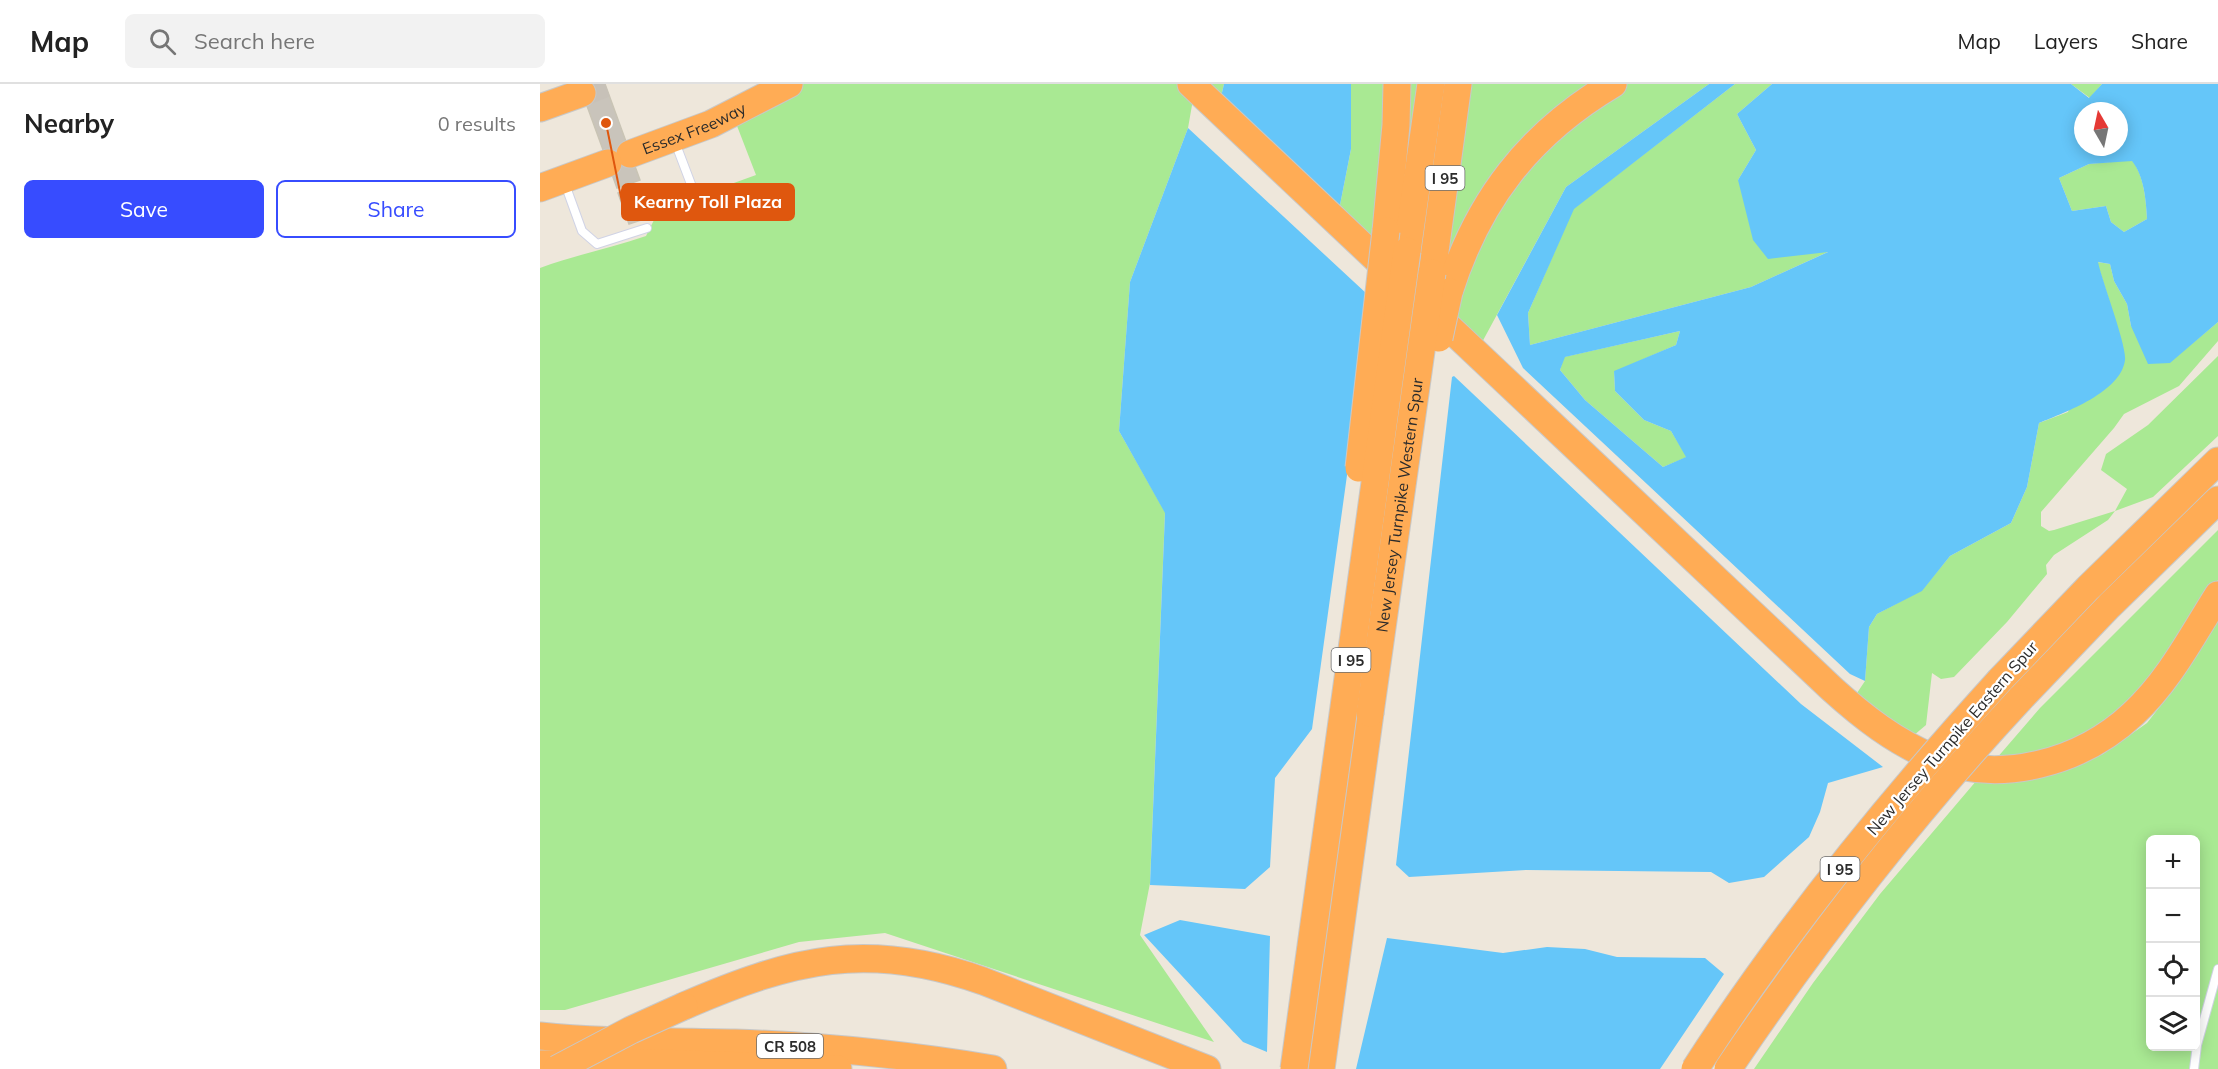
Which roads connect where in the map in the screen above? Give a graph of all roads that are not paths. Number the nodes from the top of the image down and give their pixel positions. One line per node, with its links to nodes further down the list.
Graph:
1 (789, 84): 9 (highway, Essex Freeway)
2 (1191, 84): 16 (highway)
3 (1397, 84): 17 (highway, bridge)
4 (1431, 84): 17 (highway, New Jersey Turnpike Western Spur / I 95, bridge)
5 (1458, 84): 13 (highway, I 95)
6 (1613, 84): 13 (highway)
7 (598, 87): 8 (highway)
8 (540, 108)
9 (673, 138): 10 (highway, Essex Freeway); 11 (lane)
10 (552, 184): 12 (lane)
11 (660, 204)
12 (647, 228)
13 (1441, 282): 26 (highway, bridge)
14 (2218, 461): 27 (highway, New Jersey Turnpike Eastern Spur / I 95, bridge)
15 (2218, 500): 28 (highway, New Jersey Turnpike Eastern Spur / I 95, bridge)
16 (2218, 595)
17 (1350, 662): 25 (highway, New Jersey Turnpike Western Spur / I 95, bridge)
18 (2218, 969): 29 (lane)
19 (540, 1036): 23 (highway, CR 508)
20 (540, 1064): 22 (highway, CR 508)
21 (557, 1069): 24 (highway, bridge)
22 (838, 1069)
23 (993, 1069)
24 (1208, 1069)
25 (1294, 1069)
26 (1321, 1069)
27 (1695, 1069)
28 (1728, 1069)
29 (2194, 1069)

